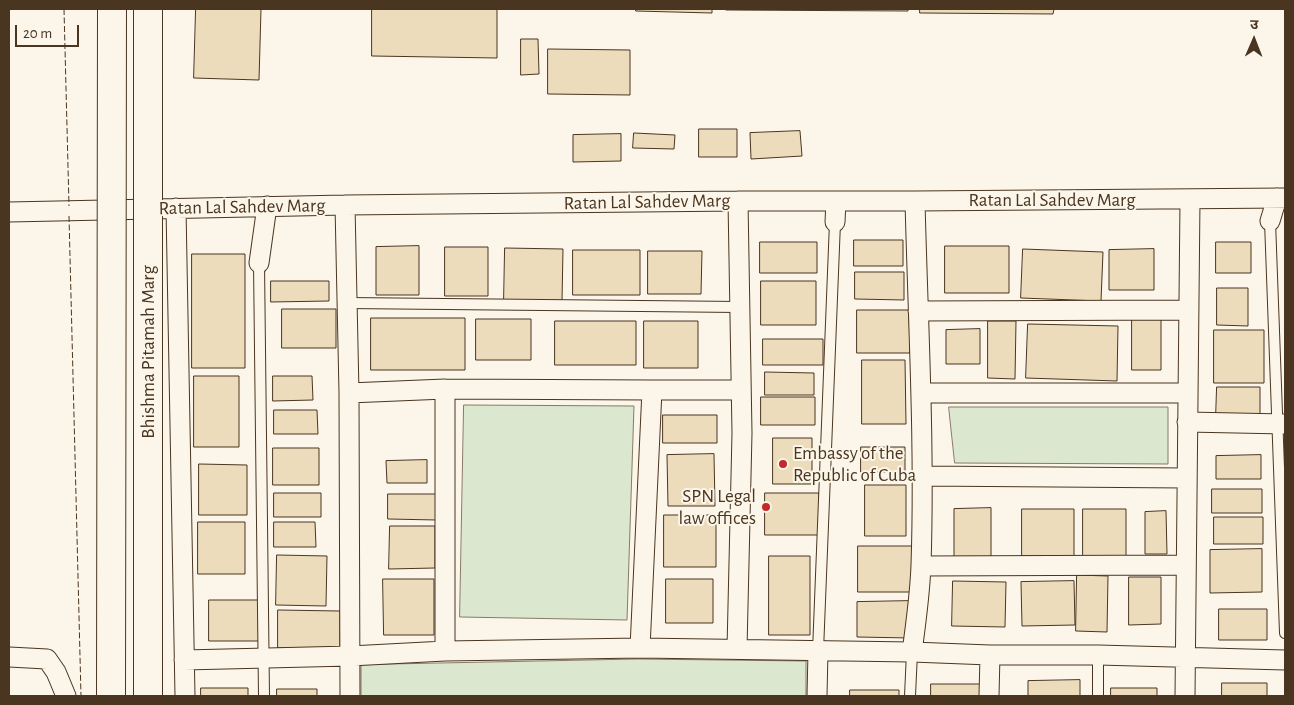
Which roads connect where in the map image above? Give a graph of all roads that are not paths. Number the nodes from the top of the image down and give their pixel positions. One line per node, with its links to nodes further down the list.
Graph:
1 (112, 9): 46 (main road, Bhishma Pitamah Marg, bridge)
2 (148, 9): 47 (main road, Bhishma Pitamah Marg, bridge)
3 (1281, 198): 5 (street, Ratan Lal Sahdev Marg); 12 (street)
4 (738, 200): 6 (street, Ratan Lal Sahdev Marg); 8 (street, Ratan Lal Sahdev Marg); 16 (street)
5 (1190, 200): 7 (street, Ratan Lal Sahdev Marg); 17 (street)
6 (836, 201): 7 (street, Ratan Lal Sahdev Marg); 13 (street)
7 (915, 201): 18 (street)
8 (345, 205): 9 (street, Ratan Lal Sahdev Marg); 15 (street)
9 (267, 206): 10 (street, Ratan Lal Sahdev Marg); 14 (street)
10 (176, 208): 11 (street, Ratan Lal Sahdev Marg); 43 (street)
11 (9, 212)
12 (1270, 221): 26 (lane)
13 (835, 222): 35 (lane)
14 (259, 263): 41 (lane)
15 (347, 302): 16 (lane); 22 (street)
16 (739, 307): 21 (street)
17 (1188, 310): 18 (street); 24 (street)
18 (918, 311): 23 (street)
19 (446, 389): 20 (street); 22 (street); 34 (street)
20 (652, 390): 21 (street); 32 (street)
21 (741, 390): 33 (street)
22 (349, 393): 39 (street)
23 (921, 393): 24 (street); 27 (street)
24 (1187, 393): 25 (street)
25 (1187, 422): 26 (street); 28 (street)
26 (1281, 424): 31 (lane)
27 (922, 476): 28 (street); 30 (street)
28 (1186, 478): 29 (street)
29 (1186, 565): 30 (street); 42 (street)
30 (921, 566): 36 (street)
31 (1285, 633)
32 (640, 648): 33 (street); 34 (street)
33 (738, 649): 35 (street)
34 (445, 651): 39 (street)
35 (818, 651): 36 (street); 51 (street)
36 (912, 652): 37 (street); 52 (lane)
37 (990, 655): 38 (street); 53 (street)
38 (1098, 655): 42 (street); 54 (lane)
39 (350, 656): 41 (street); 50 (street)
40 (9, 657): 45 (street)
41 (264, 657): 43 (street); 49 (lane)
42 (1185, 658): 44 (street); 55 (street)
43 (184, 660): 48 (street)
44 (1285, 660)
45 (66, 696)
46 (110, 696)
47 (148, 696)
48 (185, 696)
49 (264, 696)
50 (350, 696)
51 (817, 696)
52 (910, 696)
53 (989, 696)
54 (1098, 696)
55 (1185, 696)

